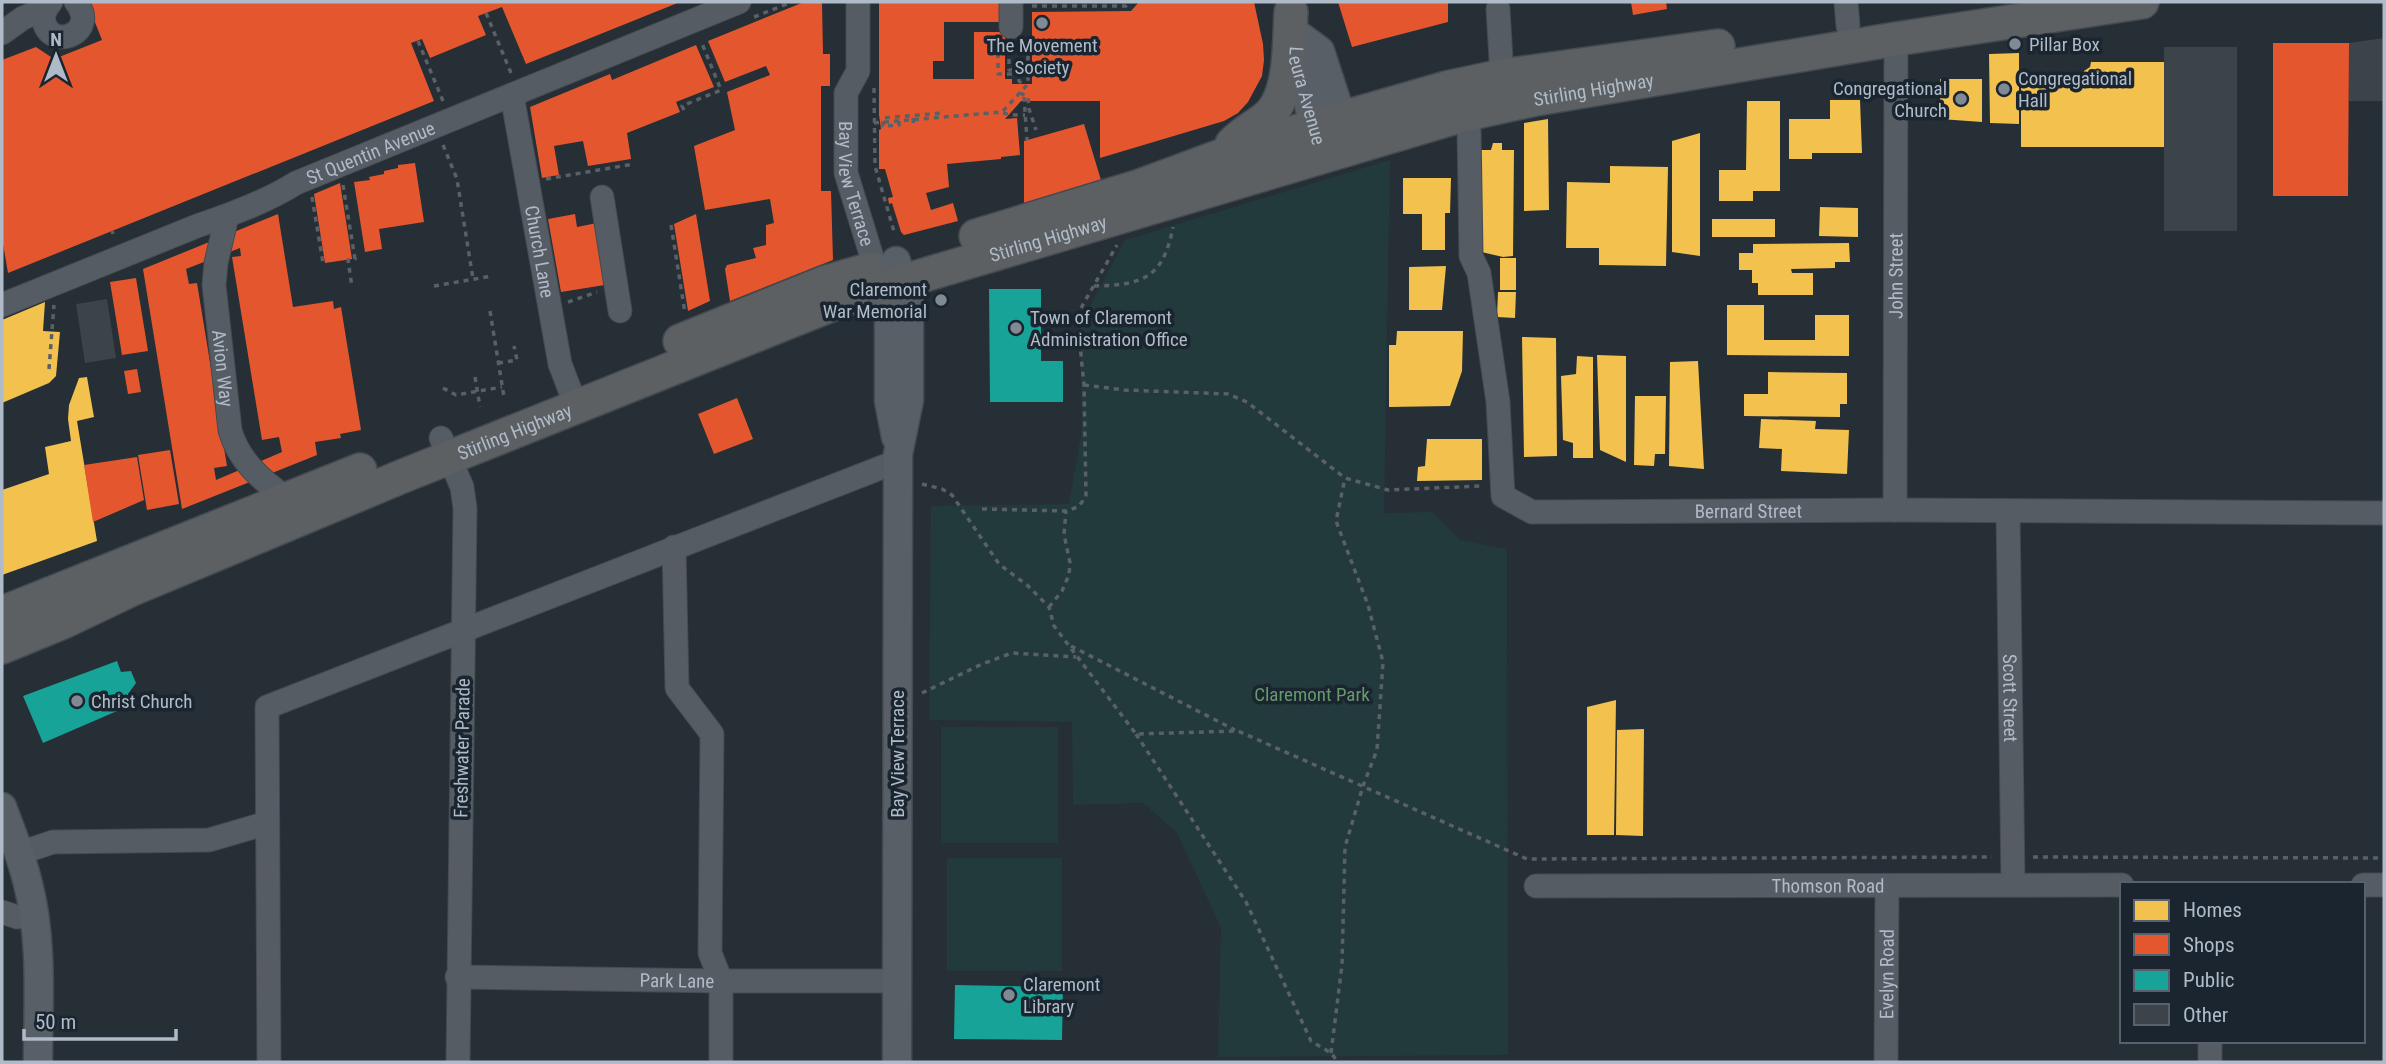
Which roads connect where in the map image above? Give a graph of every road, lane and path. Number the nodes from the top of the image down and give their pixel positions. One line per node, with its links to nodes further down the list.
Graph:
1 (76, 2): 14 (street)
2 (739, 2): 24 (street, St Quentin Avenue)
3 (858, 2): 53 (street, Bay View Terrace)
4 (1129, 2): 9 (path)
5 (1998, 2): 12 (highway, Stirling Highway)
6 (2142, 2): 18 (highway, Stirling Highway)
7 (48, 4): 14 (street); 15 (street)
8 (1019, 4): 9 (path); 17 (street)
9 (1037, 4)
10 (1498, 9): 22 (street)
11 (486, 13): 24 (path)
12 (1847, 14): 22 (highway, Stirling Highway)
13 (1292, 16): 39 (main road, Leura Avenue); 42 (highway)
14 (49, 32): 15 (street)
15 (2, 33)
16 (699, 36): 29 (path)
17 (1016, 36): 21 (path); 25 (path)
18 (1896, 39): 33 (highway, Stirling Highway); 83 (street, John Street)
19 (418, 41): 28 (path)
20 (998, 60): 21 (path)
21 (1028, 74): 25 (path)
22 (1502, 76): 39 (highway, Stirling Highway)
23 (874, 83): 36 (path)
24 (511, 84): 48 (street, St Quentin Avenue); 74 (street, Church Lane)
25 (1026, 85): 26 (path)
26 (1020, 93): 27 (path); 31 (path)
27 (1024, 97): 32 (path); 38 (path)
28 (443, 101)
29 (684, 110)
30 (942, 110): 34 (path)
31 (1002, 112): 32 (path); 35 (path)
32 (1025, 115): 41 (path)
33 (1463, 115): 39 (highway, Stirling Highway); 80 (street)
34 (912, 116): 35 (path); 37 (path)
35 (899, 121): 36 (path)
36 (874, 124): 53 (path)
37 (914, 127)
38 (1036, 130)
39 (1333, 138): 42 (highway, Stirling Highway); 53 (highway, Stirling Highway)
40 (441, 140): 55 (path)
41 (1027, 140)
42 (1221, 156): 53 (highway, Stirling Highway)
43 (634, 164): 45 (path)
44 (342, 179): 58 (path)
45 (540, 180)
46 (312, 192): 52 (path)
47 (602, 197): 64 (street)
48 (227, 216): 62 (street, St Quentin Avenue); 81 (street, Avion Way)
49 (1174, 219): 57 (path)
50 (671, 225): 65 (path)
51 (1118, 236): 57 (path)
52 (323, 263)
53 (890, 267): 74 (highway, Stirling Highway); 78 (main road, Bay View Terrace)
54 (492, 276): 55 (path)
55 (473, 279): 56 (path)
56 (435, 286)
57 (1094, 286): 70 (path)
58 (352, 287)
59 (599, 290): 61 (path)
60 (54, 297): 68 (path)
61 (559, 303)
62 (2, 305)
63 (490, 311): 67 (path)
64 (620, 311)
65 (686, 322)
66 (514, 346): 67 (path)
67 (498, 363): 71 (path)
68 (49, 369)
69 (475, 377): 73 (path)
70 (1084, 385): 79 (path); 84 (path)
71 (502, 387): 73 (path); 75 (path)
72 (443, 388): 73 (path)
73 (477, 391): 76 (path)
74 (572, 396): 77 (highway, Stirling Highway)
75 (504, 397)
76 (480, 407)
77 (446, 447): 81 (highway, Stirling Highway); 90 (street, Freshwater Parade); 92 (highway, Stirling Highway)
78 (898, 464): 87 (street); 88 (path); 94 (main road, Bay View Terrace)
79 (1345, 478): 80 (path); 97 (path)
80 (1502, 491): 83 (street, Bernard Street)
81 (287, 498): 89 (highway, Stirling Highway)
82 (982, 509): 84 (path)
83 (1895, 510): 85 (street, Bernard Street)
84 (1066, 511): 88 (path)
85 (2008, 511): 86 (street, Bernard Street); 104 (street, Scott Street)
86 (2384, 513)
87 (674, 547): 90 (street); 114 (street)
88 (1049, 607): 91 (path)
89 (2, 613)
90 (465, 630): 99 (street); 112 (street, Freshwater Parade)
91 (1069, 646): 93 (path); 95 (path)
92 (2, 647)
93 (1076, 657): 94 (path); 96 (path)
94 (897, 704): 113 (main road, Bay View Terrace)
95 (1238, 732): 96 (path); 97 (path)
96 (1136, 734): 116 (path)
97 (1363, 786): 101 (path); 116 (path)
98 (2, 807): 100 (main road)
99 (267, 823): 100 (street); 118 (street)
100 (20, 853): 111 (main road)
101 (1998, 857)
102 (2031, 857): 103 (path)
103 (2384, 858)
104 (2013, 884): 105 (street, Thomson Road); 109 (street, Thomson Road)
105 (2120, 885)
106 (2365, 885): 107 (street)
107 (2384, 885)
108 (1536, 887): 109 (street, Thomson Road)
109 (1887, 887): 123 (street, Evelyn Road)
110 (2, 912): 111 (street)
111 (34, 915): 117 (main road)
112 (457, 977): 114 (street, Park Lane); 119 (street, Freshwater Parade)
113 (897, 981): 114 (street, Park Lane); 121 (main road, Bay View Terrace)
114 (721, 982): 120 (street)
115 (2210, 1043): 124 (street)
116 (1331, 1053): 122 (path)
117 (38, 1062)
118 (269, 1062)
119 (458, 1062)
120 (721, 1062)
121 (897, 1062)
122 (1338, 1062)
123 (1886, 1062)
124 (2210, 1062)

